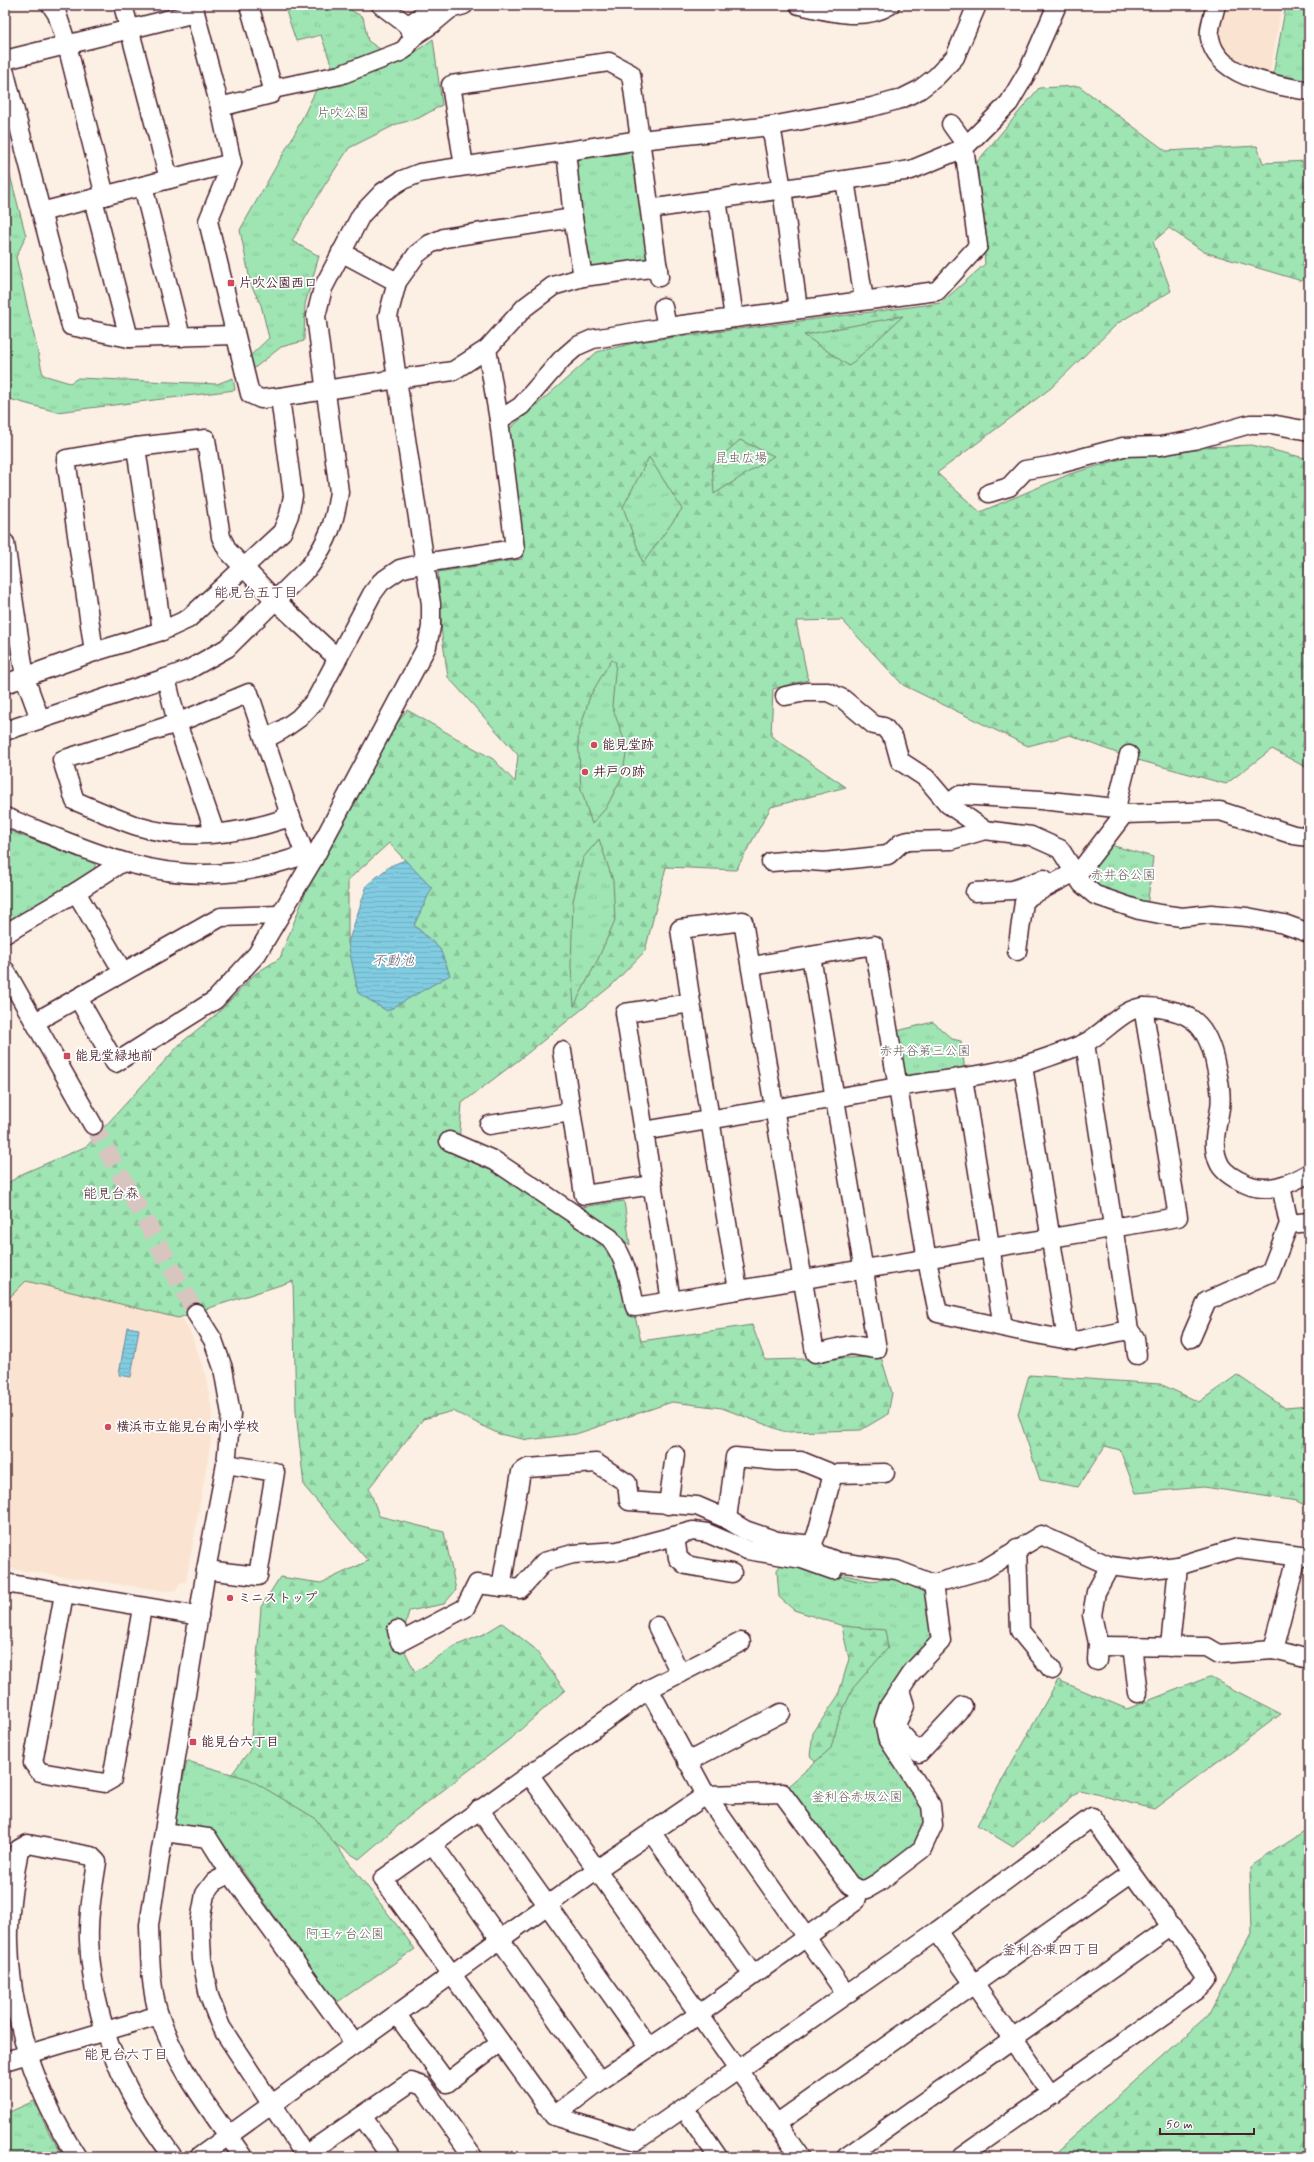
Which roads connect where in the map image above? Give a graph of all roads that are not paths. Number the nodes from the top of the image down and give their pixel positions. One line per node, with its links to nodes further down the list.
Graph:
1 (52, 5): 15 (street)
2 (123, 5): 13 (street)
3 (249, 5): 18 (street)
4 (381, 5): 14 (street)
5 (435, 5): 14 (street)
6 (464, 5): 14 (street)
7 (799, 5): 8 (street)
8 (890, 5)
9 (978, 5): 22 (street)
10 (1057, 5): 24 (street)
11 (1216, 5): 19 (street)
12 (194, 9): 13 (street); 20 (street)
13 (130, 29): 15 (street); 28 (street)
14 (410, 30): 18 (street)
15 (67, 45): 16 (street); 32 (street)
16 (5, 60)
17 (5, 73): 35 (street)
18 (273, 89): 20 (street)
19 (1309, 91)
20 (220, 107): 26 (street)
21 (951, 124): 24 (street)
22 (771, 126): 23 (street); 31 (street)
23 (640, 140): 25 (street); 27 (street); 34 (street)
24 (965, 146): 29 (street); 40 (street)
25 (566, 151): 27 (street); 36 (street)
26 (232, 163): 28 (street); 45 (street)
27 (464, 166): 37 (street)
28 (169, 179): 30 (street)
29 (845, 180): 31 (street); 40 (street)
30 (143, 186): 32 (street); 46 (street)
31 (782, 190): 33 (street); 42 (street)
32 (99, 198): 35 (street); 47 (street)
33 (717, 199): 34 (street); 43 (street)
34 (650, 209): 38 (street)
35 (41, 212): 47 (street)
36 (573, 218): 38 (street); 39 (street)
37 (341, 252): 39 (street); 50 (street)
38 (583, 277): 48 (street)
39 (398, 282): 49 (street)
40 (864, 300): 42 (street)
41 (663, 307): 44 (street)
42 (798, 309): 43 (street)
43 (734, 318): 44 (street)
44 (667, 327): 52 (street)
45 (235, 335): 46 (street); 51 (street)
46 (181, 337): 47 (street)
47 (129, 338)
48 (487, 349): 49 (street); 52 (street)
49 (397, 379): 50 (street); 57 (street)
50 (325, 390): 51 (street); 59 (street)
51 (280, 397): 58 (street)
52 (498, 420): 57 (street)
53 (1309, 431): 55 (street)
54 (136, 447): 58 (street); 60 (street); 61 (street)
55 (989, 493)
56 (5, 542): 63 (street)
57 (424, 563): 62 (street); 79 (street)
58 (243, 566): 59 (street); 60 (street)
59 (275, 600): 62 (street); 64 (street)
60 (162, 631): 61 (street)
61 (94, 652): 63 (street)
62 (337, 658): 70 (street)
63 (25, 678): 65 (street); 67 (street)
64 (166, 678): 67 (street); 68 (street)
65 (5, 684)
66 (785, 696): 72 (street)
67 (40, 719): 69 (street)
68 (177, 723): 70 (street); 77 (street); 77 (street)
69 (5, 731)
70 (265, 739): 73 (street)
71 (1129, 754): 74 (street)
72 (948, 804): 74 (street); 76 (street)
73 (288, 809): 77 (street); 79 (street)
74 (1120, 811): 78 (street); 82 (street)
75 (5, 817): 81 (street)
76 (985, 830): 80 (street); 82 (street)
77 (215, 833)
78 (1309, 837)
79 (309, 857): 81 (street); 85 (street)
80 (771, 862)
81 (121, 863): 83 (street)
82 (1074, 871): 84 (street); 86 (street); 88 (street)
83 (76, 892): 87 (street); 92 (street)
84 (975, 892)
85 (280, 914): 92 (street); 93 (street)
86 (1309, 933)
87 (5, 934)
88 (1017, 951)
89 (811, 956): 90 (street); 101 (street); 102 (street)
90 (752, 966): 94 (street); 103 (street)
91 (5, 970): 96 (street)
92 (123, 972): 93 (street)
93 (78, 998): 96 (street)
94 (691, 1002): 105 (street); 108 (street)
95 (1143, 1007): 97 (street); 112 (street); 115 (street)
96 (35, 1022): 106 (street)
97 (1084, 1043): 99 (street); 115 (street)
98 (562, 1050): 104 (street)
99 (1023, 1066): 100 (street); 116 (street)
100 (963, 1078): 101 (street); 117 (street)
101 (899, 1087): 102 (street); 118 (street)
102 (835, 1099): 103 (street); 119 (street)
103 (775, 1110): 105 (street); 120 (street)
104 (571, 1112): 107 (street); 111 (street)
105 (710, 1120): 108 (street); 121 (street)
106 (93, 1125)
107 (490, 1125)
108 (644, 1131): 111 (street)
109 (449, 1141): 122 (street)
110 (1309, 1173): 112 (street)
111 (653, 1185): 122 (street)
112 (1281, 1186): 114 (street)
113 (1309, 1222): 114 (street)
114 (1289, 1224): 126 (street)
115 (1114, 1229): 116 (street); 125 (street)
116 (1052, 1239): 117 (street); 127 (street)
117 (990, 1248): 118 (street); 124 (street)
118 (927, 1260): 119 (street); 124 (street)
119 (863, 1270): 120 (street); 120 (street)
120 (802, 1280): 121 (street)
121 (738, 1290): 122 (street)
122 (671, 1301)
123 (196, 1314): 130 (street)
124 (1003, 1327): 127 (street)
125 (1129, 1330): 127 (street); 128 (street)
126 (1191, 1338)
127 (1067, 1340)
128 (1137, 1355)
129 (675, 1455): 133 (street)
130 (226, 1464): 141 (street); 141 (street)
131 (886, 1473): 132 (street)
132 (833, 1474): 134 (street); 136 (street)
133 (668, 1505): 134 (street); 146 (street)
134 (727, 1519): 136 (street)
135 (674, 1536): 142 (street); 143 (street); 146 (street)
136 (812, 1545): 142 (street)
137 (1017, 1548): 139 (street); 145 (street); 157 (street)
138 (1303, 1557): 140 (street); 155 (street)
139 (1110, 1566): 140 (street); 153 (street)
140 (1178, 1566): 154 (street)
141 (206, 1570): 149 (street)
142 (897, 1570): 145 (street)
143 (732, 1573)
144 (5, 1584): 147 (street)
145 (933, 1584): 160 (street)
146 (501, 1587): 151 (street)
147 (64, 1594): 148 (street); 148 (street)
148 (142, 1608): 149 (street)
149 (199, 1616): 168 (street)
150 (657, 1626): 158 (street)
151 (397, 1630)
152 (741, 1642): 158 (street)
153 (1132, 1646): 154 (street); 161 (street)
154 (1170, 1647): 155 (street)
155 (1273, 1650): 156 (street)
156 (1309, 1659)
157 (1052, 1670)
158 (680, 1673): 159 (street)
159 (649, 1689): 164 (street); 165 (street)
160 (900, 1690): 162 (street); 174 (street)
161 (1138, 1693)
162 (963, 1706)
163 (781, 1713): 164 (street)
164 (687, 1762): 166 (street)
165 (529, 1774): 167 (street); 171 (street)
166 (706, 1795): 169 (street); 174 (street); 178 (street)
167 (479, 1810): 170 (street); 175 (street)
168 (164, 1832): 172 (street); 184 (street)
169 (651, 1832): 171 (street); 181 (street)
170 (432, 1843): 179 (street); 180 (street)
171 (596, 1870): 175 (street); 186 (street)
172 (230, 1873): 190 (street); 197 (street)
173 (1131, 1874): 176 (street); 177 (street); 182 (street)
174 (859, 1890): 178 (street)
175 (548, 1906): 179 (street); 191 (street)
176 (1172, 1926): 188 (street); 196 (street)
177 (937, 1931): 182 (street); 183 (street)
178 (804, 1937): 181 (street); 183 (street)
179 (501, 1939): 180 (street); 195 (street)
180 (453, 1974): 185 (street); 189 (street)
181 (753, 1975): 186 (street)
182 (974, 1985): 188 (street); 201 (street)
183 (846, 1994): 194 (street)
184 (159, 2015): 187 (street); 202 (street)
185 (397, 2015): 189 (street); 190 (street)
186 (698, 2015): 191 (street); 194 (street)
187 (104, 2031): 192 (street); 192 (street); 205 (street)
188 (1013, 2039): 196 (street); 212 (street)
189 (500, 2042): 200 (street)
190 (355, 2044): 197 (street)
191 (649, 2048): 195 (street)
192 (28, 2054): 193 (street); 204 (street)
193 (5, 2061)
194 (738, 2070): 198 (street); 201 (street)
195 (600, 2081): 200 (street)
196 (1051, 2094): 213 (street)
197 (271, 2105): 202 (street); 203 (street)
198 (685, 2109): 200 (street); 210 (street)
199 (362, 2116): 203 (street); 208 (street); 209 (street)
200 (554, 2116)
201 (776, 2124): 211 (street)
202 (228, 2135): 206 (street); 207 (street)
203 (306, 2156)
204 (77, 2157)
205 (173, 2157)
206 (199, 2157)
207 (243, 2157)
208 (391, 2157)
209 (473, 2157)
210 (718, 2157)
211 (800, 2157)
212 (846, 2157)
213 (961, 2157)

